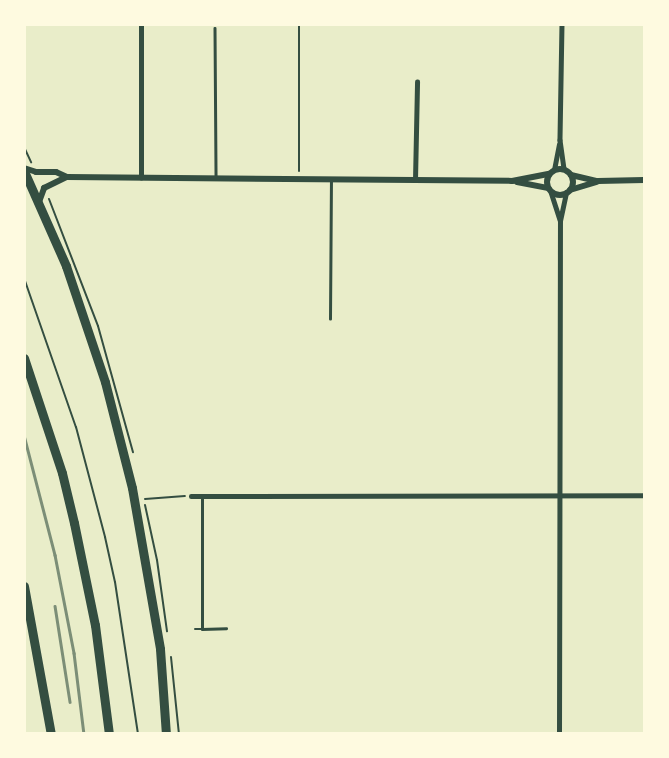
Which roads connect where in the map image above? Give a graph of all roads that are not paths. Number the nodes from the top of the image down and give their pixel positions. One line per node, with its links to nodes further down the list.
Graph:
1 (141, 24): 11 (street)
2 (562, 24): 5 (street)
3 (215, 28): 12 (lane)
4 (417, 82): 14 (street)
5 (560, 140): 7 (street); 8 (street)
6 (24, 169): 10 (street); 20 (highway)
7 (564, 169): 8 (street); 9 (street)
8 (551, 172): 16 (street); 18 (street)
9 (571, 175): 17 (street); 19 (street)
10 (67, 177): 11 (street); 20 (street)
11 (141, 178): 12 (street)
12 (216, 178): 13 (street)
13 (331, 179): 14 (street); 22 (lane)
14 (415, 180): 16 (street)
15 (645, 180): 17 (street)
16 (512, 181): 18 (street)
17 (598, 181): 19 (street)
18 (550, 190): 19 (street); 21 (street)
19 (568, 192): 21 (street)
20 (39, 202): 34 (highway)
21 (560, 221): 24 (street)
22 (330, 319)
23 (24, 358): 33 (highway)
24 (560, 494): 25 (street); 27 (street); 35 (street)
25 (645, 495)
26 (191, 496): 27 (street)
27 (202, 496): 31 (lane)
28 (24, 586): 32 (highway)
29 (226, 628): 31 (lane)
30 (195, 629): 31 (lane)
31 (202, 629)
32 (51, 733)
33 (109, 733)
34 (166, 733)
35 (559, 733)

